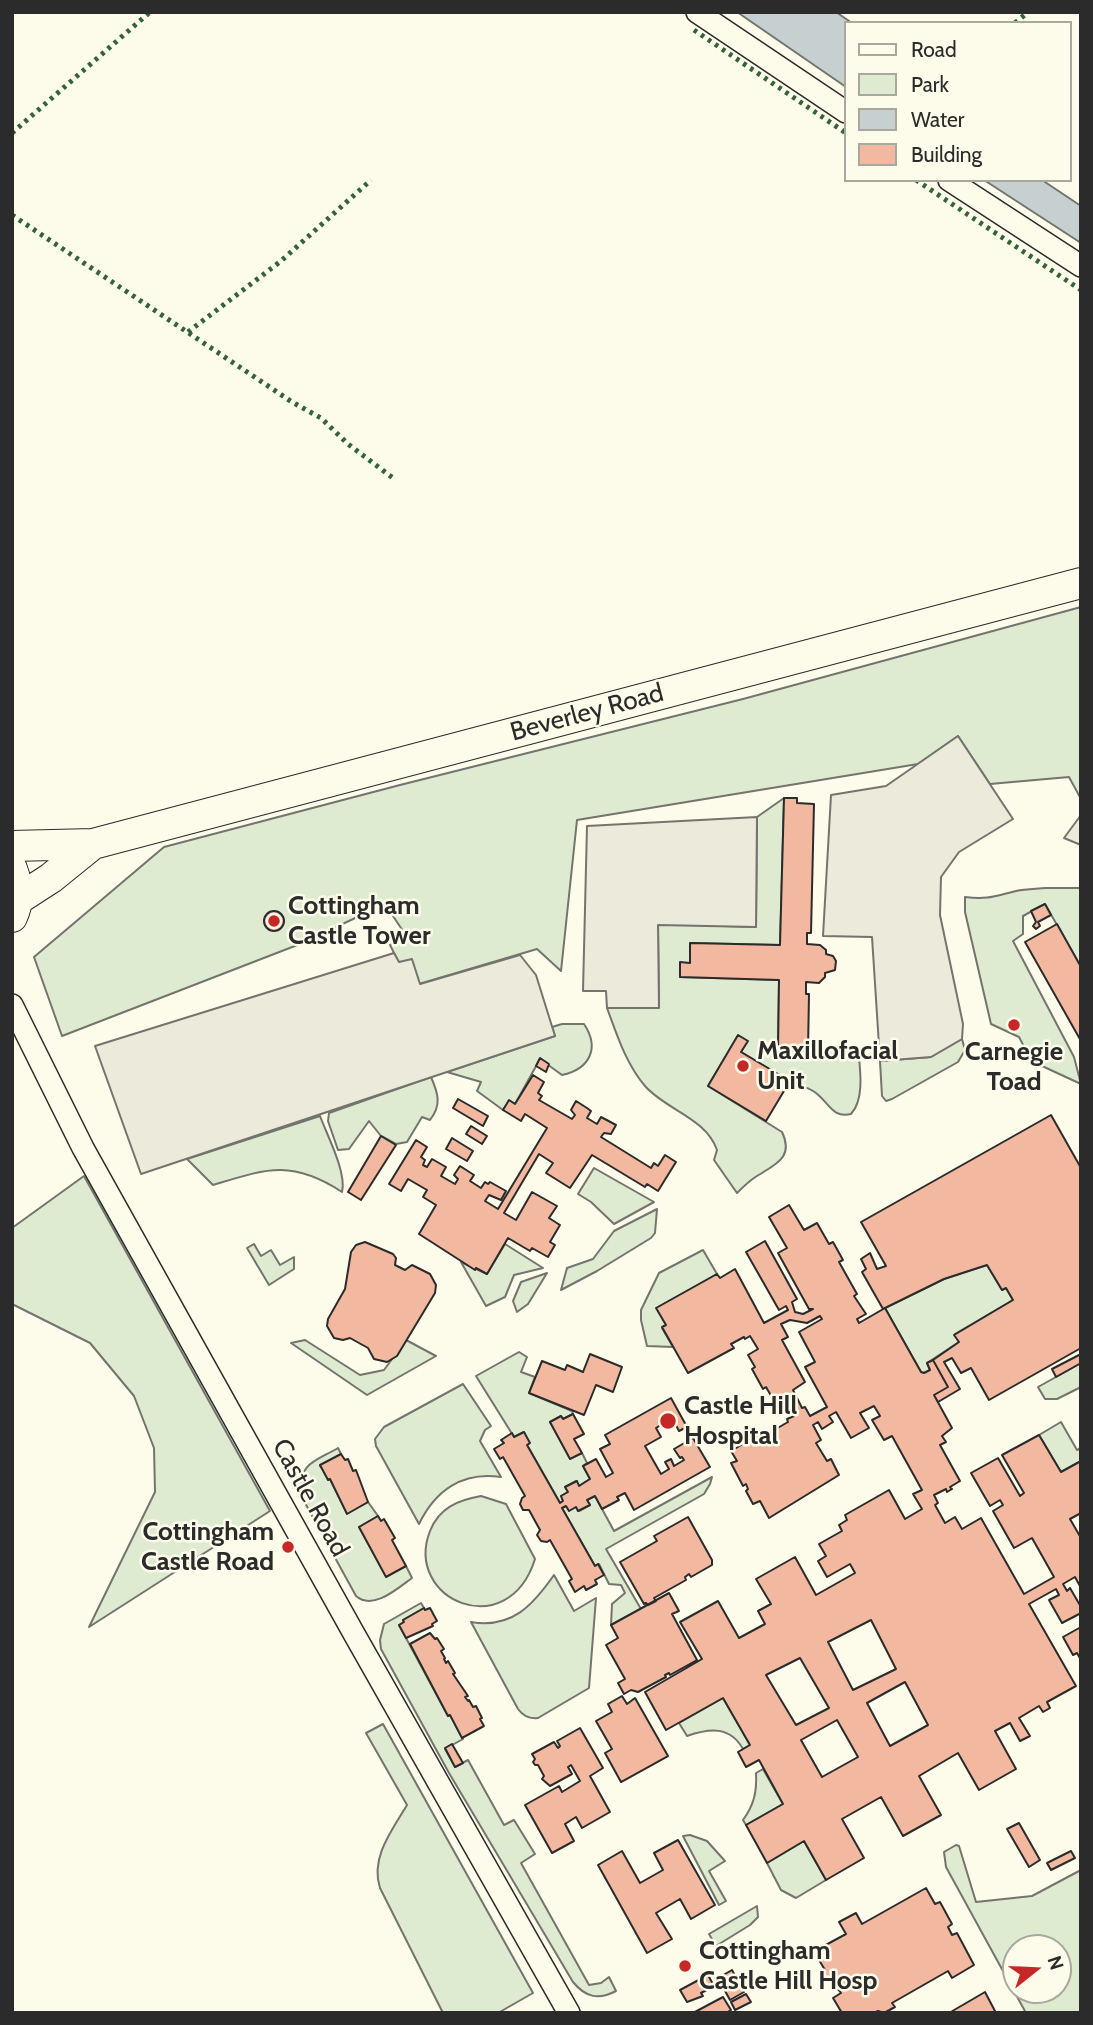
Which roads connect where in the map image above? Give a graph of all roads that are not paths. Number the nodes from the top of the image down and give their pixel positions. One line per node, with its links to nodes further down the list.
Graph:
1 (697, 12): 2 (street)
2 (844, 111)
3 (952, 182): 4 (street)
4 (1081, 266)
5 (1081, 583): 6 (highway, Beverley Road)
6 (93, 844): 7 (highway, Beverley Road); 9 (highway, Beverley Road)
7 (12, 846)
8 (12, 869): 9 (highway)
9 (15, 909)
10 (12, 1005): 11 (street, Castle Road)
11 (569, 2013)

